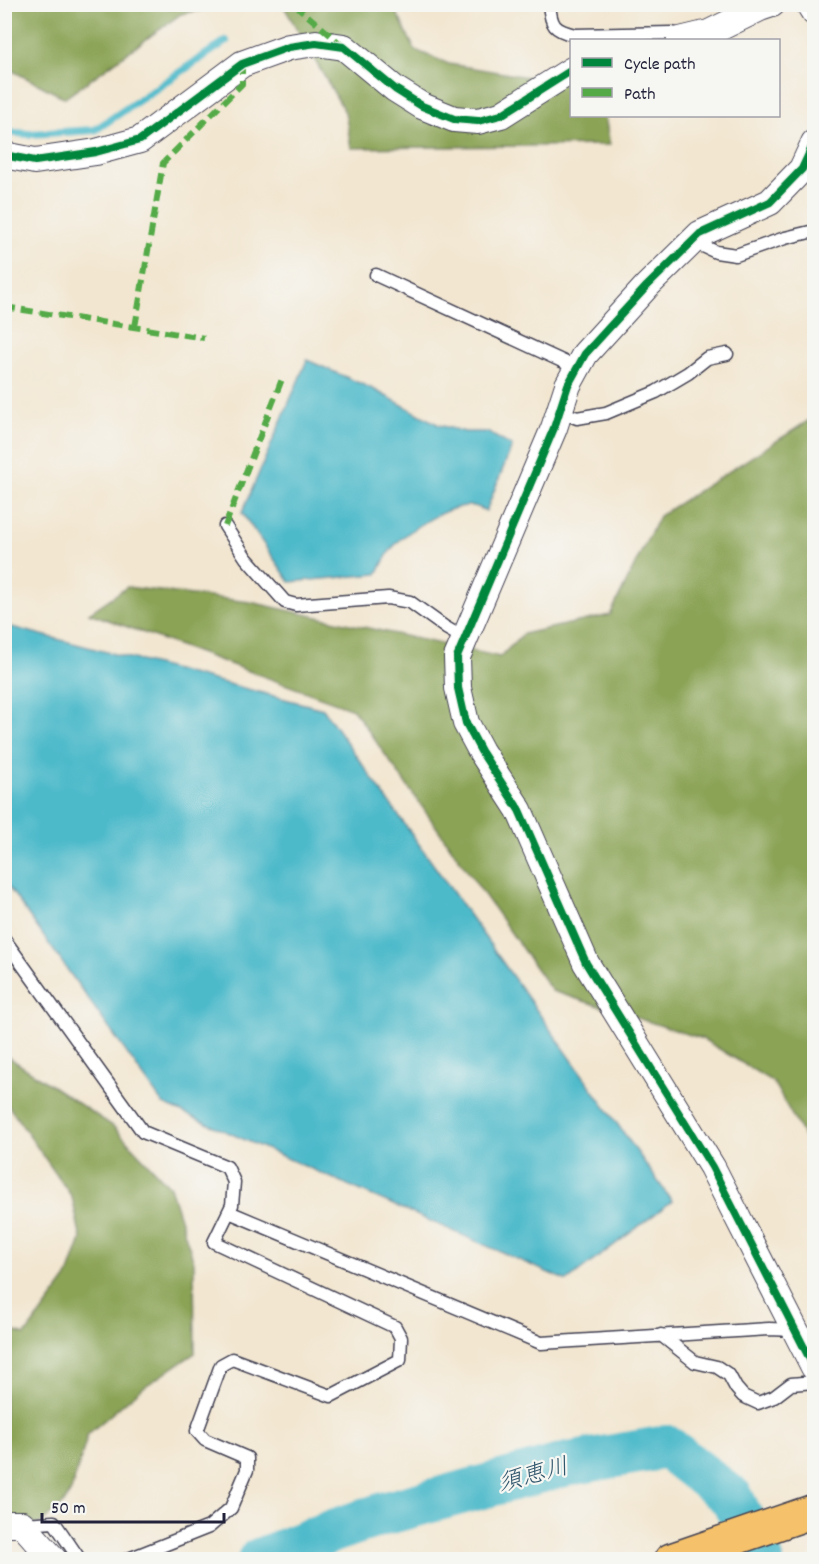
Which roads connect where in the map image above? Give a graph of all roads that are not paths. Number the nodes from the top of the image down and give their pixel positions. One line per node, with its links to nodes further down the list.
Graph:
1 (549, 4): 5 (lane)
2 (772, 4): 5 (street)
3 (809, 4): 4 (street)
4 (814, 12)
5 (686, 39)
6 (570, 71): 8 (street)
7 (814, 143): 10 (street)
8 (4, 155)
9 (814, 231): 10 (lane)
10 (692, 241): 13 (street)
11 (376, 275): 13 (lane)
12 (728, 354): 14 (lane)
13 (577, 368): 14 (street)
14 (560, 411): 16 (street)
15 (225, 526): 16 (lane)
16 (465, 639): 19 (street)
17 (4, 939): 18 (lane)
18 (228, 1212): 20 (lane); 27 (lane)
19 (796, 1330): 20 (lane); 21 (street)
20 (661, 1335): 22 (lane)
21 (814, 1367)
22 (814, 1382)
23 (801, 1515): 28 (main road)
24 (13, 1524): 25 (street); 26 (lane)
25 (54, 1560)
26 (80, 1560)
27 (126, 1560)
28 (671, 1560)

